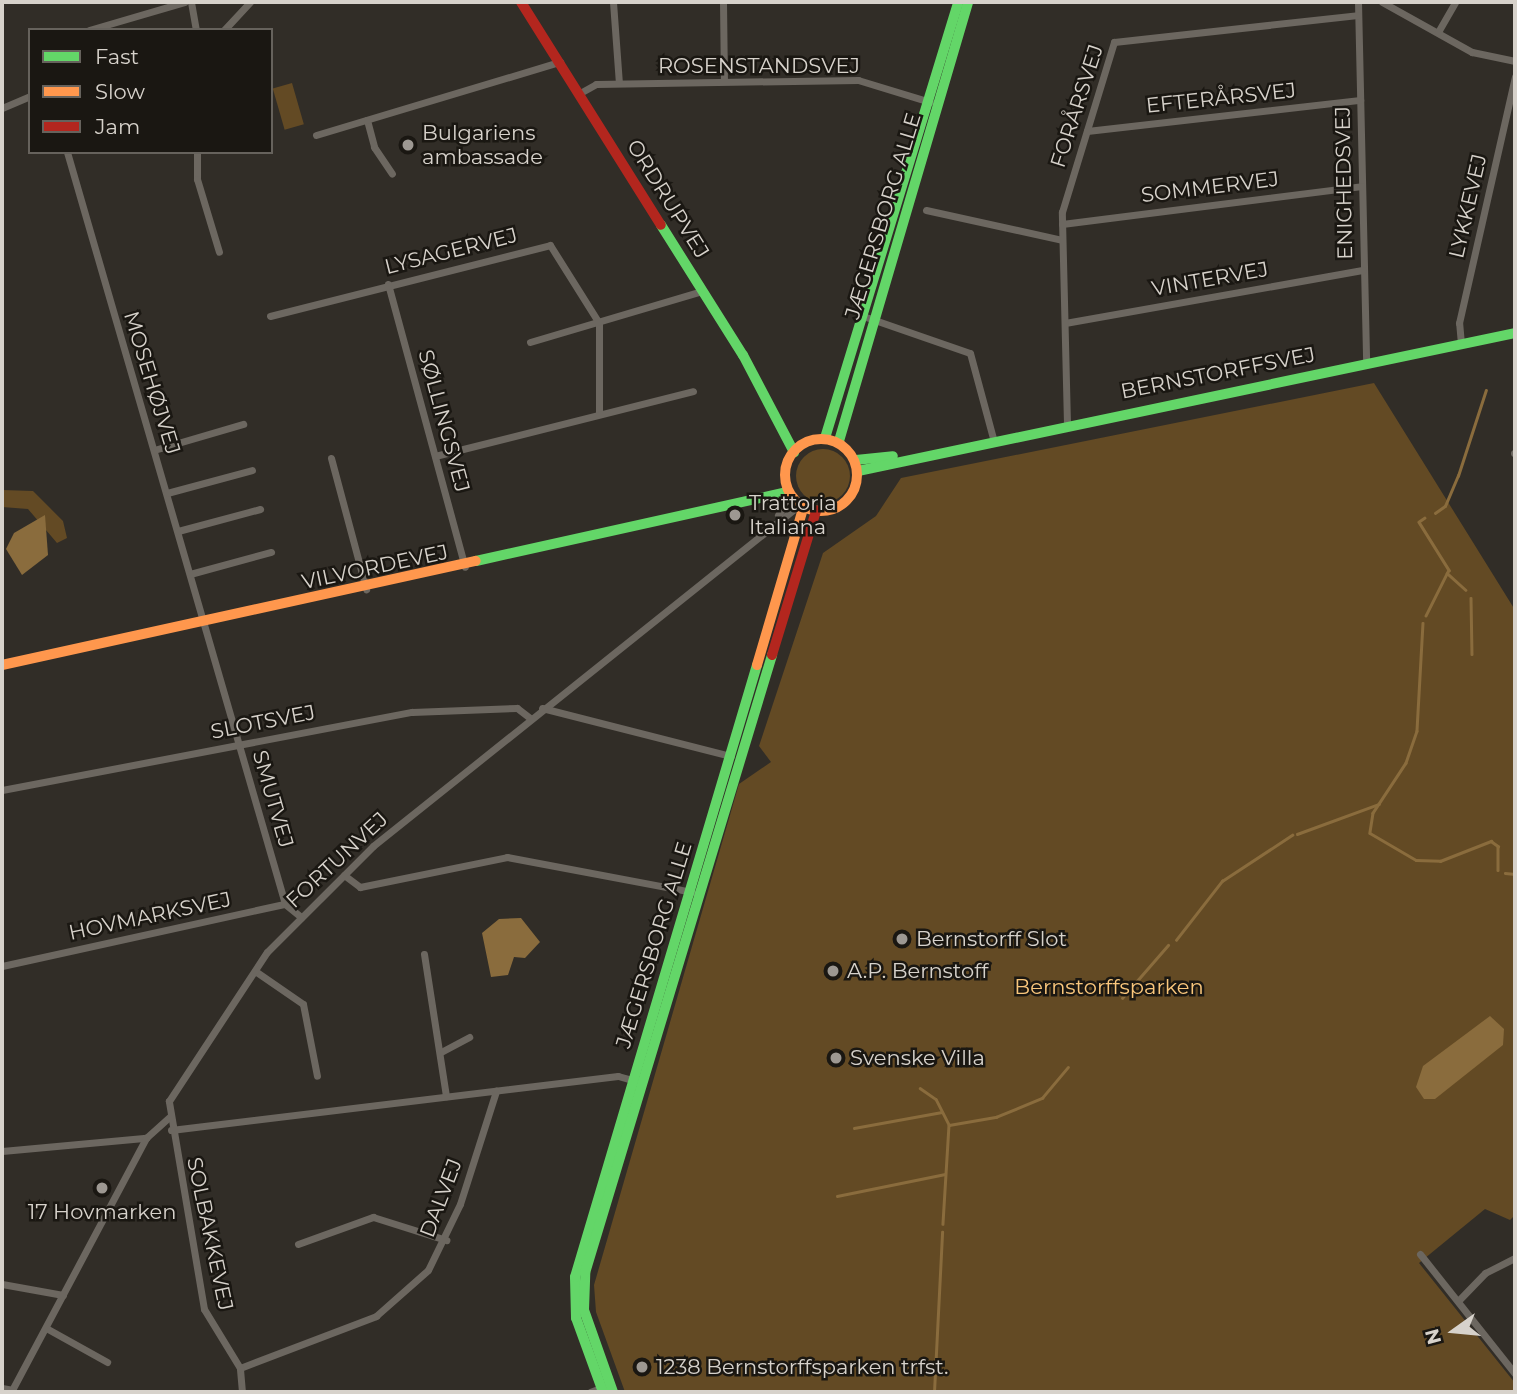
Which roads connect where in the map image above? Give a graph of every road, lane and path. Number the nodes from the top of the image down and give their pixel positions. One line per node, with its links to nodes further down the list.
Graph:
1 (184, 2): 13 (street)
2 (191, 2): 14 (street)
3 (250, 2): 15 (street)
4 (521, 2): 18 (street, ORDRUPVEJ)
5 (613, 2): 21 (street)
6 (723, 2): 20 (street)
7 (958, 2): 25 (street, JÆGERSBORG ALLE)
8 (968, 2): 25 (street, JÆGERSBORG ALLE)
9 (1358, 2): 12 (street, ENIGHEDSVEJ)
10 (1382, 2): 16 (street)
11 (1455, 2): 16 (street)
12 (1358, 15): 24 (street, ENIGHEDSVEJ); 28 (street, FORÅRSVEJ)
13 (96, 28)
14 (196, 28)
15 (226, 28)
16 (1438, 32): 17 (street)
17 (1515, 61)
18 (560, 62): 22 (street, ORDRUPVEJ); 27 (street)
19 (1515, 76): 49 (street, LYKKEVEJ)
20 (724, 81): 21 (street, ROSENSTANDSVEJ); 25 (street, ROSENSTANDSVEJ)
21 (620, 83): 22 (street, ROSENSTANDSVEJ)
22 (580, 93): 42 (street, ORDRUPVEJ)
23 (28, 97): 26 (street)
24 (1360, 100): 28 (street, EFTERÅRSVEJ); 33 (street, ENIGHEDSVEJ)
25 (932, 103): 44 (street, JÆGERSBORG ALLE)
26 (2, 108)
27 (367, 120): 29 (street); 32 (street)
28 (1087, 131): 37 (street, FORÅRSVEJ)
29 (316, 135)
30 (68, 154): 60 (street, MOSEHØJVEJ)
31 (197, 154): 39 (street)
32 (392, 174)
33 (1362, 186): 37 (street, SOMMERVEJ); 40 (street, ENIGHEDSVEJ)
34 (926, 210): 35 (street)
35 (942, 214): 36 (street); 38 (street)
36 (939, 223)
37 (1062, 224): 38 (street, FORÅRSVEJ)
38 (1062, 240): 46 (street, FORÅRSVEJ)
39 (219, 252)
40 (1362, 270): 46 (street, VINTERVEJ); 50 (street, ENIGHEDSVEJ)
41 (388, 284): 43 (street, LYSAGERVEJ); 45 (street, LYSAGERVEJ); 63 (street, SØLLINGSVEJ)
42 (702, 290): 45 (street); 53 (street, ORDRUPVEJ)
43 (270, 316)
44 (868, 317): 56 (street, JÆGERSBORG ALLE); 57 (street); 58 (street, JÆGERSBORG ALLE)
45 (600, 323): 48 (street); 52 (street)
46 (1065, 323): 55 (street, FORÅRSVEJ)
47 (1515, 333): 49 (street, BERNSTORFFSVEJ)
48 (530, 342)
49 (1461, 344): 50 (street, BERNSTORFFSVEJ)
50 (1366, 363): 55 (street, BERNSTORFFSVEJ)
51 (693, 391): 52 (street)
52 (599, 414): 63 (street)
53 (780, 419): 59 (street, ORDRUPVEJ); 61 (street, ORDRUPVEJ)
54 (243, 424): 60 (street)
55 (1067, 424): 57 (street, BERNSTORFFSVEJ)
56 (825, 438): 58 (street); 59 (street)
57 (993, 438): 62 (street, BERNSTORFFSVEJ)
58 (839, 441): 65 (street)
59 (806, 443): 61 (street)
60 (154, 450): 69 (street, MOSEHØJVEJ)
61 (794, 452): 68 (street)
62 (928, 452): 65 (street, BERNSTORFFSVEJ); 67 (street, BERNSTORFFSVEJ)
63 (435, 456): 76 (street, SØLLINGSVEJ)
64 (331, 458): 78 (street)
65 (856, 460): 67 (street)
66 (252, 470): 69 (street)
67 (858, 471): 72 (street)
68 (788, 490): 70 (street); 73 (street, FORTUNVEJ); 76 (street, VILVORDEVEJ)
69 (167, 493): 74 (street, MOSEHØJVEJ)
70 (801, 507): 72 (street); 73 (street, FORTUNVEJ); 84 (street, JÆGERSBORG ALLE)
71 (260, 509): 74 (street)
72 (816, 511): 87 (street, JÆGERSBORG ALLE)
73 (775, 518): 81 (street, FORTUNVEJ)
74 (178, 531): 77 (street, MOSEHØJVEJ)
75 (271, 552): 77 (street)
76 (465, 568): 78 (street, VILVORDEVEJ)
77 (190, 574): 79 (street, MOSEHØJVEJ)
78 (366, 590): 79 (street, VILVORDEVEJ)
79 (205, 623): 80 (street, VILVORDEVEJ); 83 (street, SMUTVEJ)
80 (2, 666)
81 (542, 708): 82 (street, FORTUNVEJ); 84 (street)
82 (530, 718): 83 (street, SLOTSVEJ); 86 (street, FORTUNVEJ)
83 (239, 745): 85 (street, SLOTSVEJ); 88 (street, SMUTVEJ)
84 (731, 756): 87 (street, JÆGERSBORG ALLE)
85 (2, 790)
86 (344, 875): 87 (street); 89 (street, FORTUNVEJ)
87 (695, 892): 96 (street, JÆGERSBORG ALLE)
88 (285, 904): 89 (street); 91 (street, HOVMARKSVEJ)
89 (301, 917): 92 (street, FORTUNVEJ)
90 (424, 954): 94 (street)
91 (2, 966)
92 (255, 971): 95 (street); 99 (street, FORTUNVEJ)
93 (469, 1037): 94 (street)
94 (441, 1052): 98 (street)
95 (317, 1076)
96 (638, 1082): 97 (street); 115 (street, JÆGERSBORG ALLE)
97 (496, 1091): 98 (street); 103 (street, DALVEJ)
98 (446, 1096): 100 (street)
99 (169, 1117): 100 (street, SOLBAKKEVEJ); 101 (street, FORTUNVEJ)
100 (171, 1130): 112 (street, SOLBAKKEVEJ)
101 (146, 1138): 102 (street); 108 (street, FORTUNVEJ)
102 (2, 1151)
103 (446, 1240): 104 (street); 112 (street, DALVEJ)
104 (298, 1244)
105 (1420, 1254): 109 (street)
106 (1515, 1258): 109 (street)
107 (2, 1284): 108 (street)
108 (62, 1295): 110 (street, FORTUNVEJ)
109 (1458, 1301): 113 (street)
110 (46, 1328): 111 (street); 116 (street, FORTUNVEJ)
111 (107, 1362)
112 (240, 1367): 117 (street, SOLBAKKEVEJ)
113 (1515, 1374)
114 (2, 1388): 116 (street)
115 (607, 1389): 118 (street)
116 (12, 1391)
117 (242, 1392)
118 (590, 1392)

